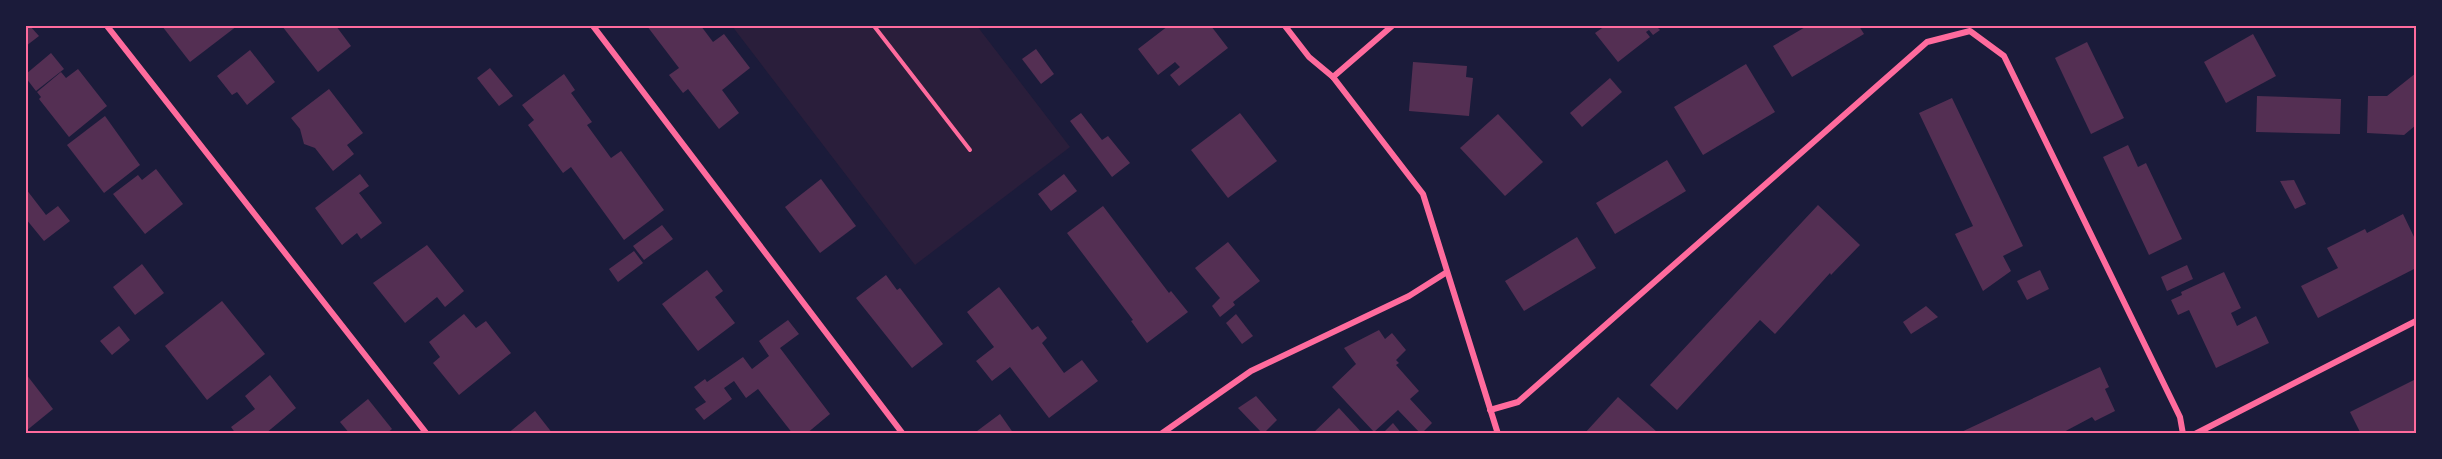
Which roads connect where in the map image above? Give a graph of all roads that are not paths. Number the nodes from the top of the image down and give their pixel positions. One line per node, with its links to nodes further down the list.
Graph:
1 (107, 26): 9 (street)
2 (593, 26): 10 (street)
3 (1285, 26): 5 (street)
4 (1392, 26): 5 (street)
5 (1333, 77): 6 (street)
6 (1447, 272): 8 (street); 11 (street)
7 (2416, 321): 14 (street)
8 (1490, 410): 12 (street); 13 (street)
9 (427, 434)
10 (903, 434)
11 (1161, 434)
12 (1498, 434)
13 (2183, 434)
14 (2195, 434)

